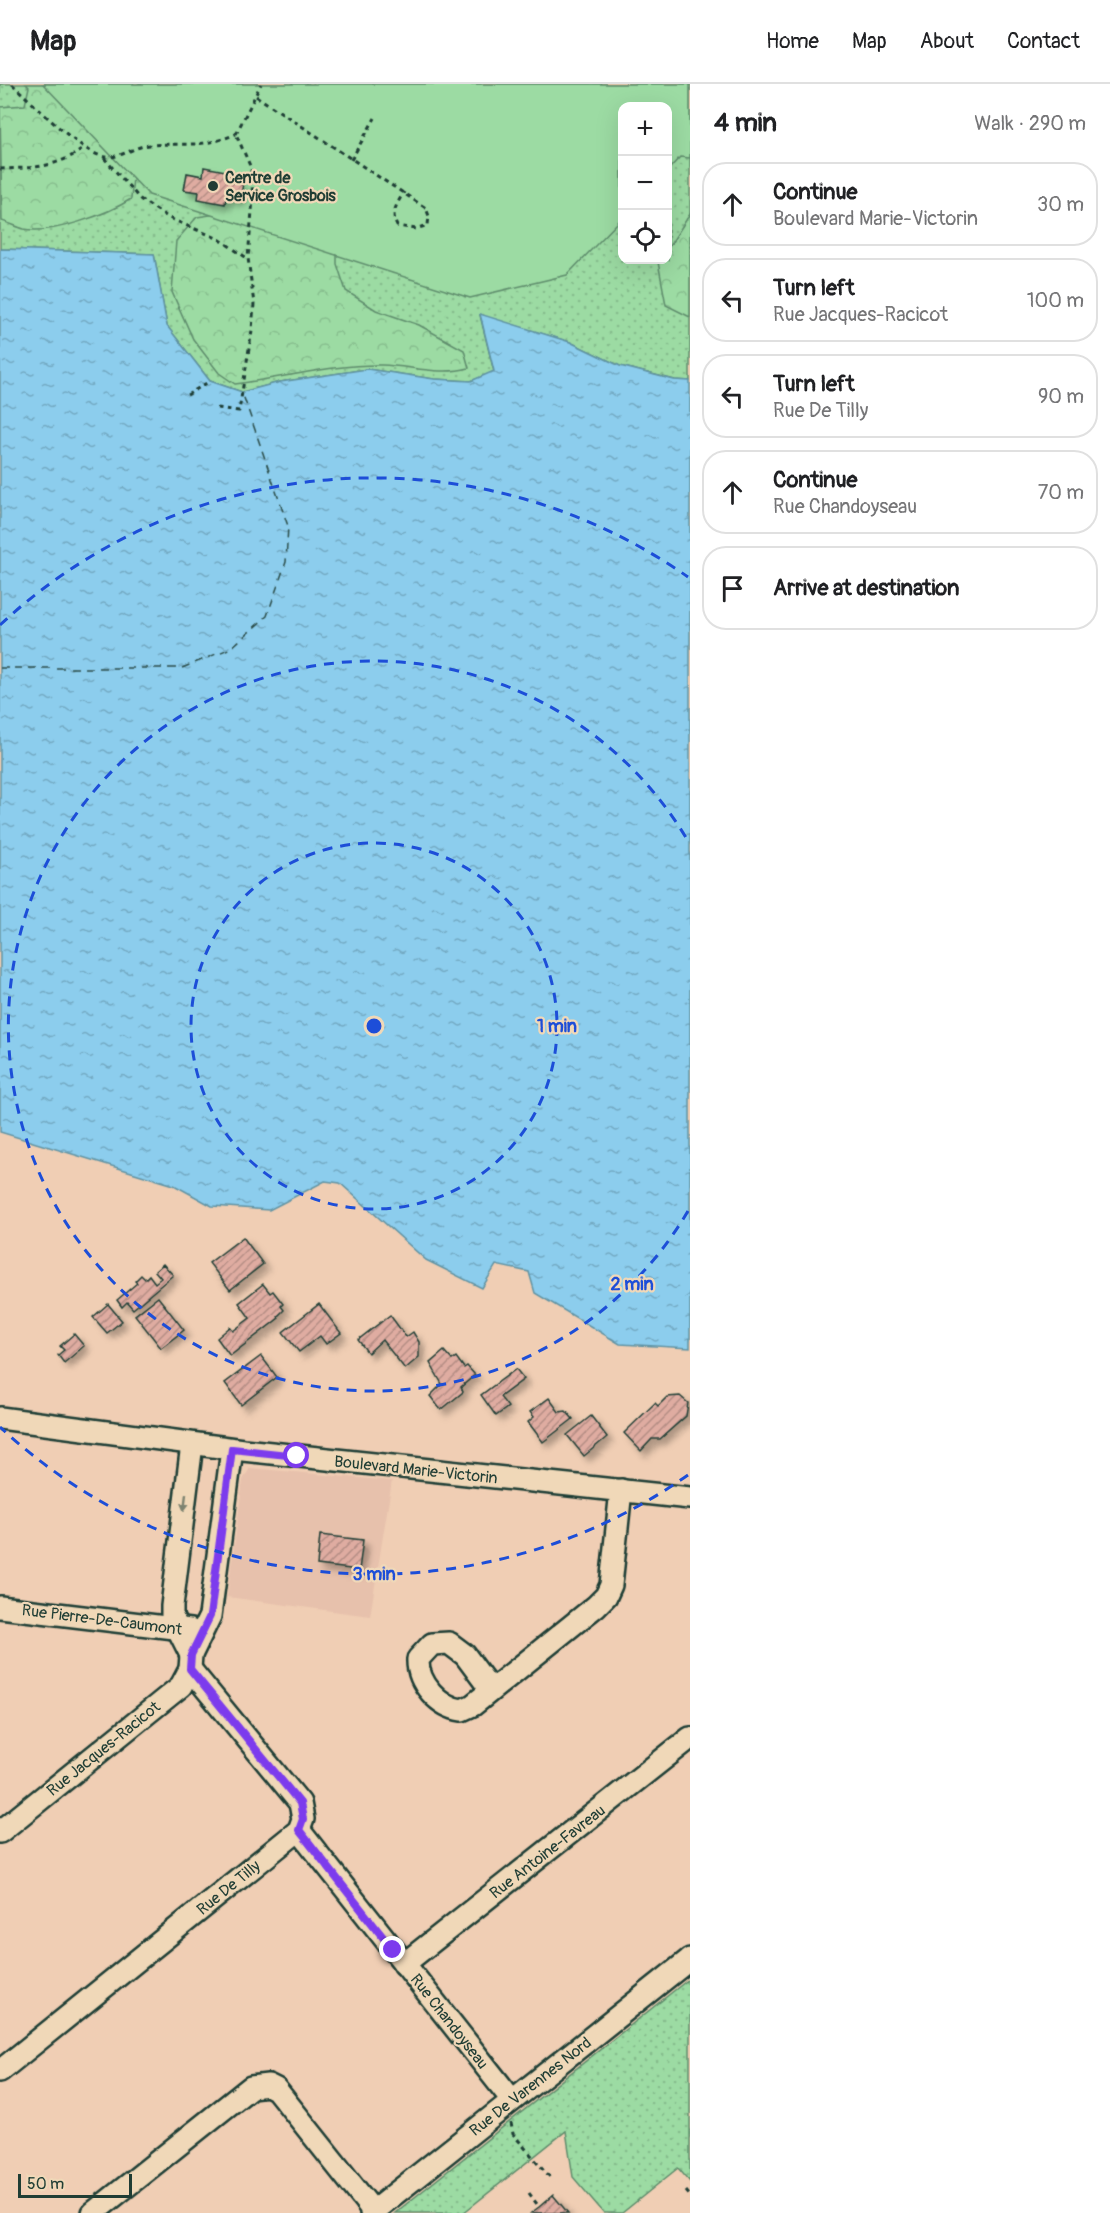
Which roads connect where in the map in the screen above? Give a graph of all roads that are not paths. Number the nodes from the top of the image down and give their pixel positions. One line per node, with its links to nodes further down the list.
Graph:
1 (0, 1418): 2 (street, Boulevard Marie-Victorin)
2 (192, 1444): 3 (street, Boulevard Marie-Victorin); 7 (street, one-way to 7)
3 (232, 1449): 4 (street, Boulevard Marie-Victorin); 8 (street, Rue Jacques-Racicot)
4 (621, 1490): 5 (street, Boulevard Marie-Victorin); 10 (street)
5 (690, 1498)
6 (0, 1608): 7 (street, Rue Pierre-De-Caumont)
7 (178, 1629): 8 (street, Rue Pierre-De-Caumont); 9 (street)
8 (203, 1632): 9 (street, Rue Jacques-Racicot)
9 (190, 1662): 12 (street); 13 (street, Rue Jacques-Racicot)
10 (492, 1690)
11 (690, 1738): 15 (street, Rue Antoine-Favreau)
12 (299, 1830): 15 (street, Rue Chandoyseau); 16 (street, Rue De Tilly)
13 (0, 1832)
14 (690, 1959): 17 (street, Rue De Varennes Nord)
15 (404, 1964): 17 (street, Rue Chandoyseau)
16 (0, 2071)
17 (511, 2108): 18 (street, Rue De Varennes Nord)
18 (372, 2212): 19 (street)
19 (93, 2213)

